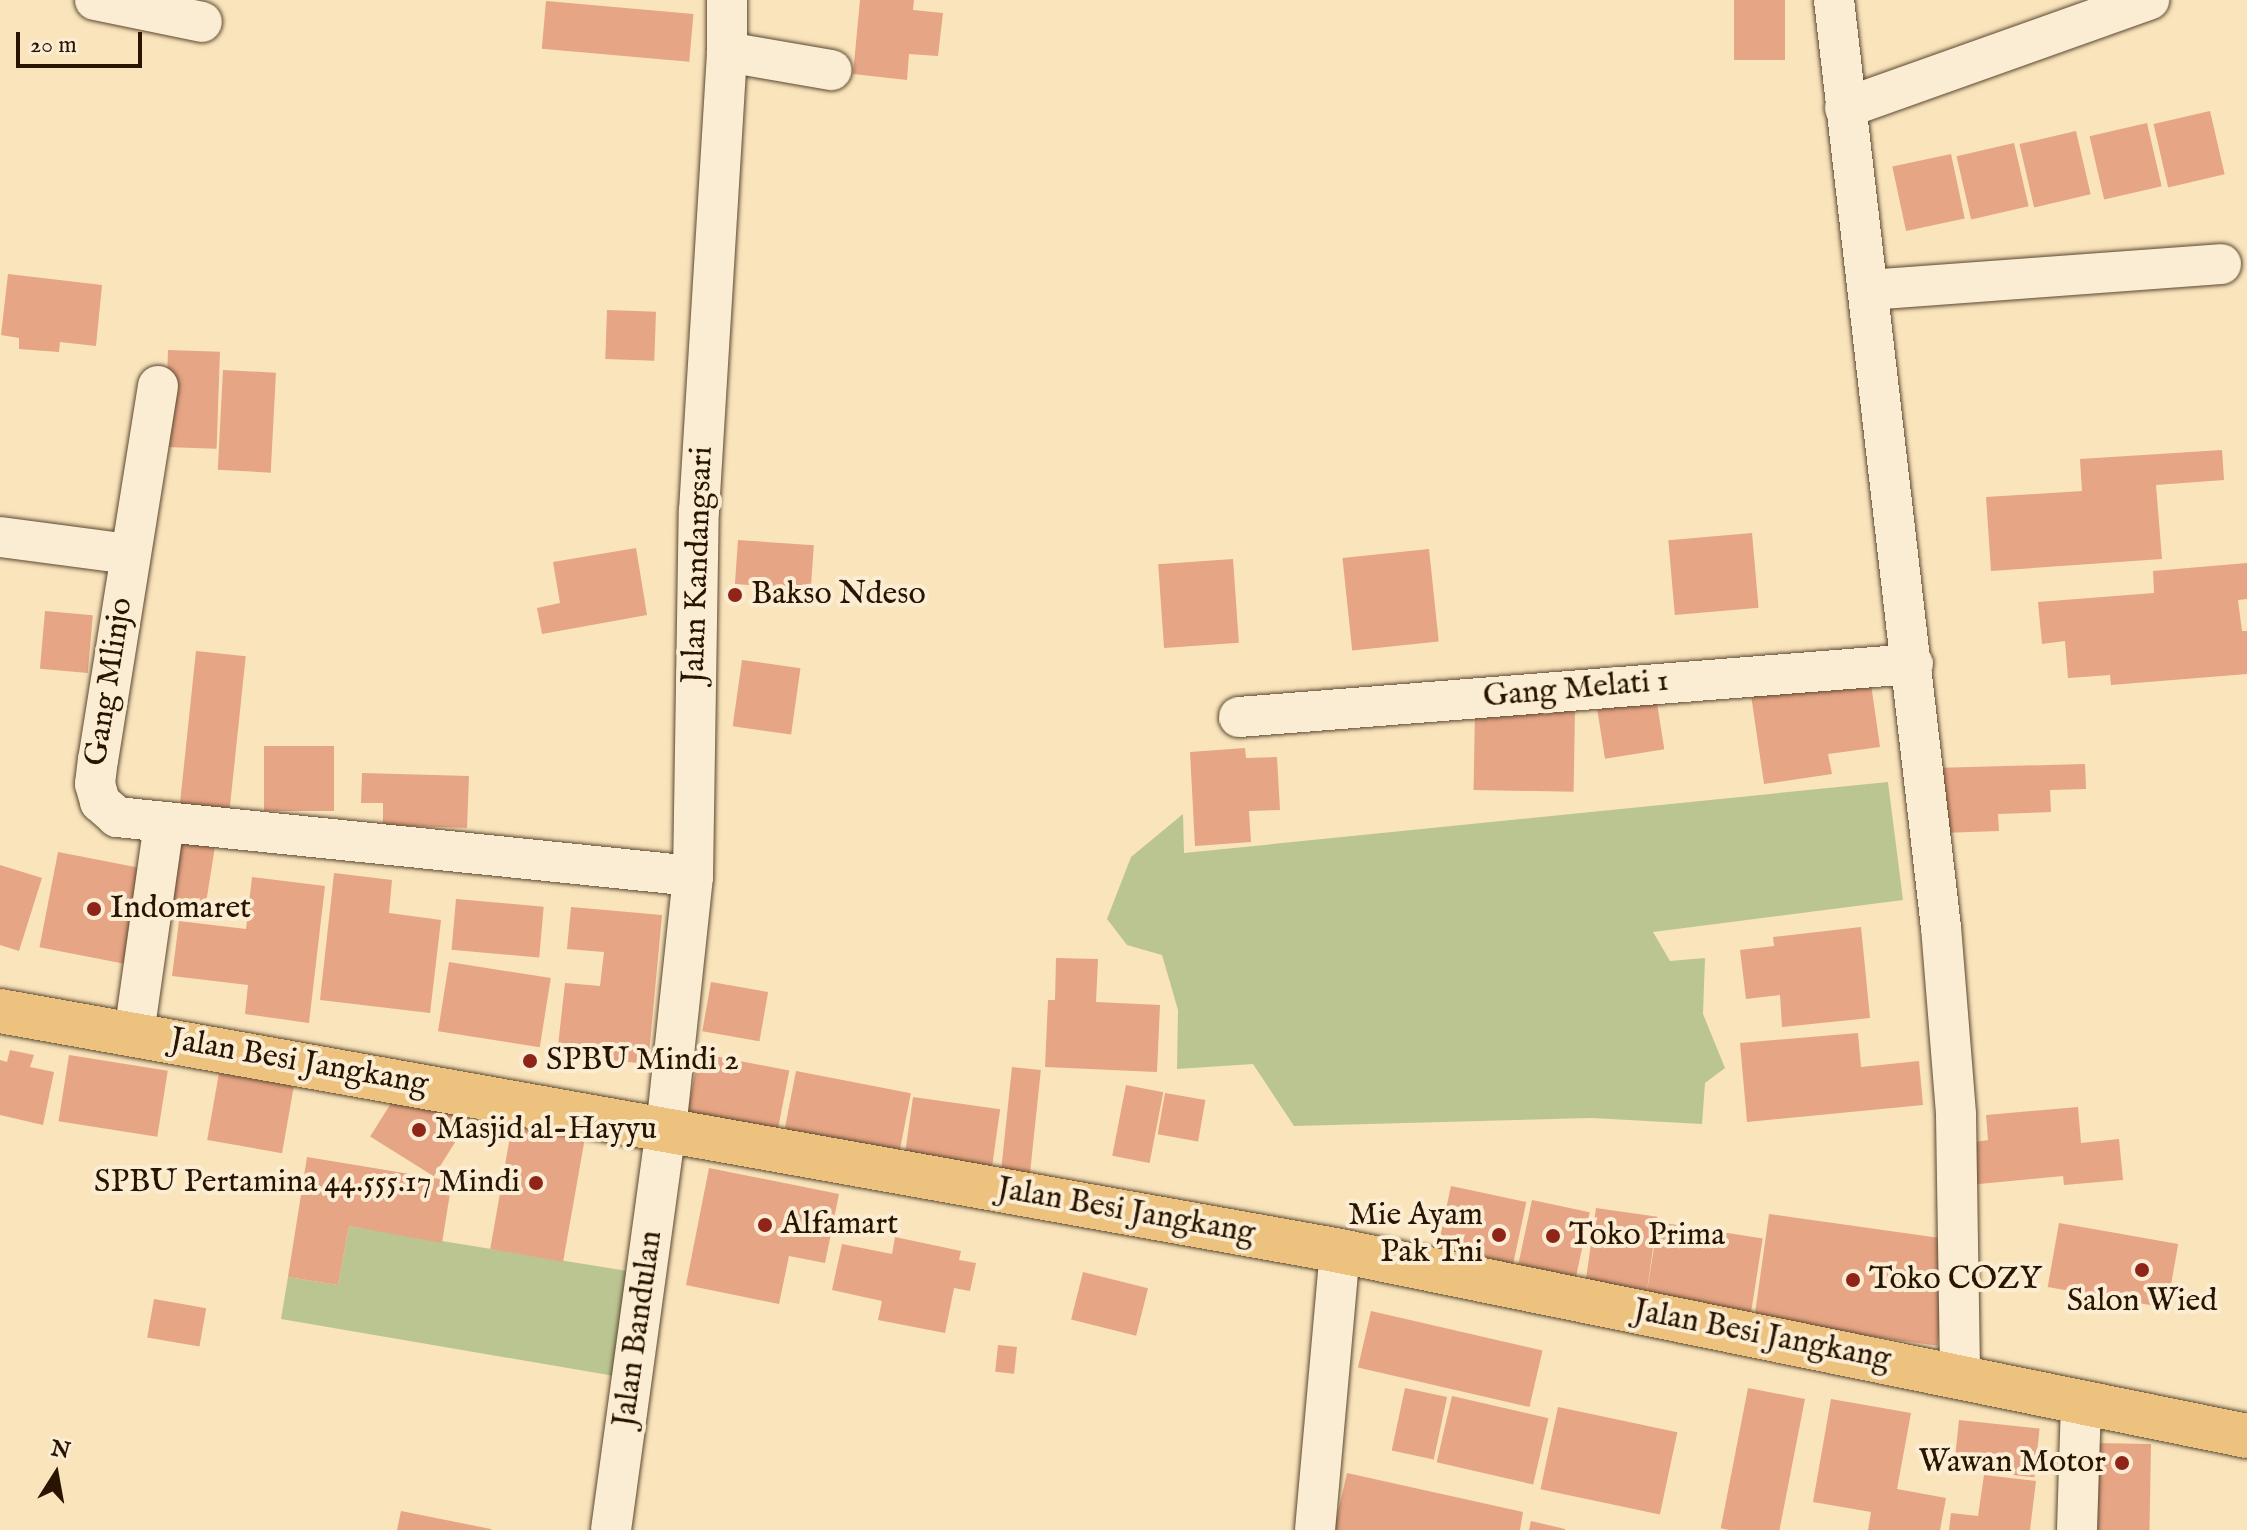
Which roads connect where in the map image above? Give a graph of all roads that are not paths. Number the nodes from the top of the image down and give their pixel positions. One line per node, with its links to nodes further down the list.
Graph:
1 (95, 0): 5 (street)
2 (1834, 0): 8 (street)
3 (2149, 0): 8 (street)
4 (722, 1): 6 (street, Jalan Kandangsari)
5 (202, 22)
6 (727, 52): 7 (street); 17 (street, Jalan Kandangsari)
7 (831, 70)
8 (1845, 108): 10 (street)
9 (2221, 264): 10 (street)
10 (1868, 290): 14 (street)
11 (158, 386): 13 (street)
12 (0, 537): 13 (street, Gang Mlinjo)
13 (130, 554): 16 (street, Gang Mlinjo)
14 (1913, 664): 15 (street, Gang Melati 1); 22 (street)
15 (1239, 717)
16 (164, 822): 17 (street); 19 (street)
17 (693, 876): 20 (street, Jalan Kandangsari)
18 (0, 1011): 19 (main road, Jalan Besi Jangkang)
19 (134, 1034): 20 (main road, Jalan Besi Jangkang)
20 (666, 1129): 21 (main road, Jalan Besi Jangkang); 25 (street, Jalan Bandulan)
21 (1340, 1251): 22 (main road, Jalan Besi Jangkang); 26 (street)
22 (1960, 1376): 23 (main road, Jalan Besi Jangkang)
23 (2081, 1401): 24 (main road, Jalan Besi Jangkang); 27 (street)
24 (2247, 1436)
25 (611, 1530)
26 (1315, 1530)
27 (2077, 1530)

